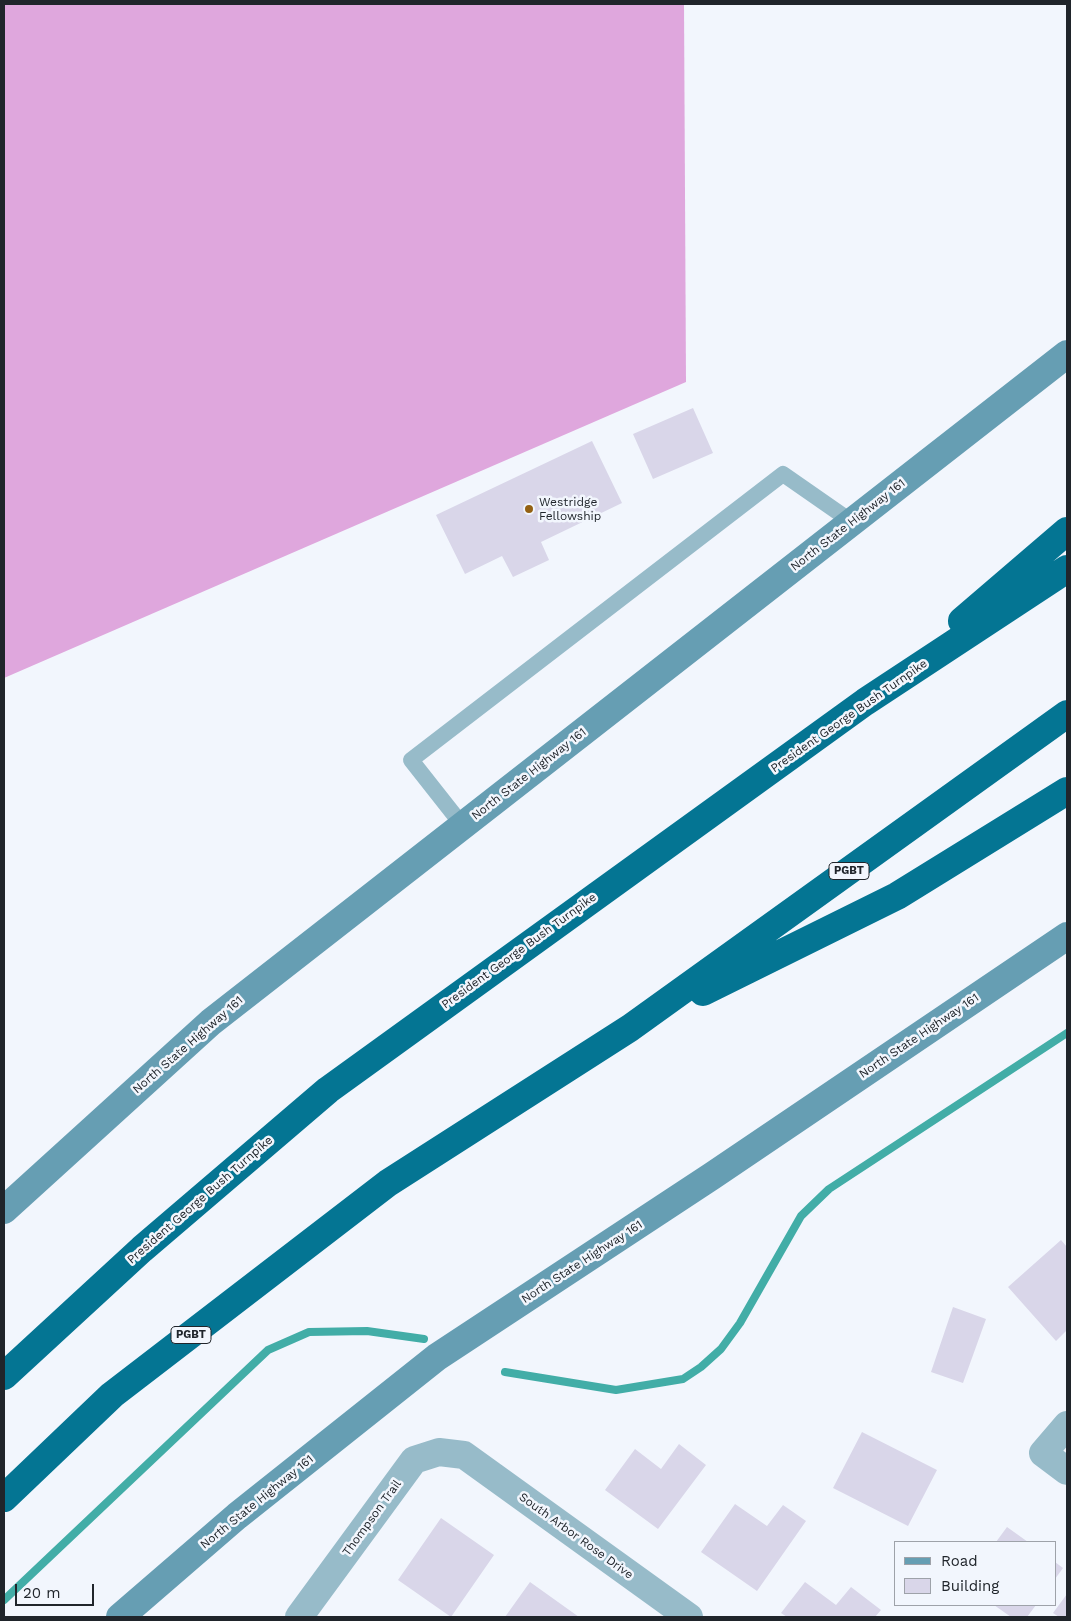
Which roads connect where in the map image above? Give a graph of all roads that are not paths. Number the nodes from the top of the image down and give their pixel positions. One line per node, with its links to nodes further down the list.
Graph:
1 (1067, 354): 2 (main road, North State Highway 161)
2 (852, 522): 8 (main road, North State Highway 161); 8 (lane)
3 (1067, 531): 5 (highway)
4 (1067, 569): 5 (highway, President George Bush Turnpike)
5 (865, 702): 12 (highway, President George Bush Turnpike)
6 (1067, 714): 10 (highway, PGBT)
7 (1067, 792): 10 (highway)
8 (463, 826): 11 (main road, North State Highway 161)
9 (1067, 936): 17 (main road, North State Highway 161)
10 (630, 1028): 16 (highway, PGBT)
11 (4, 1210)
12 (4, 1376)
13 (1067, 1425): 15 (street)
14 (464, 1455): 18 (street, Thompson Trail); 19 (street, South Arbor Rose Drive)
15 (1067, 1471)
16 (4, 1498)
17 (129, 1609)
18 (299, 1617)
19 (689, 1617)

